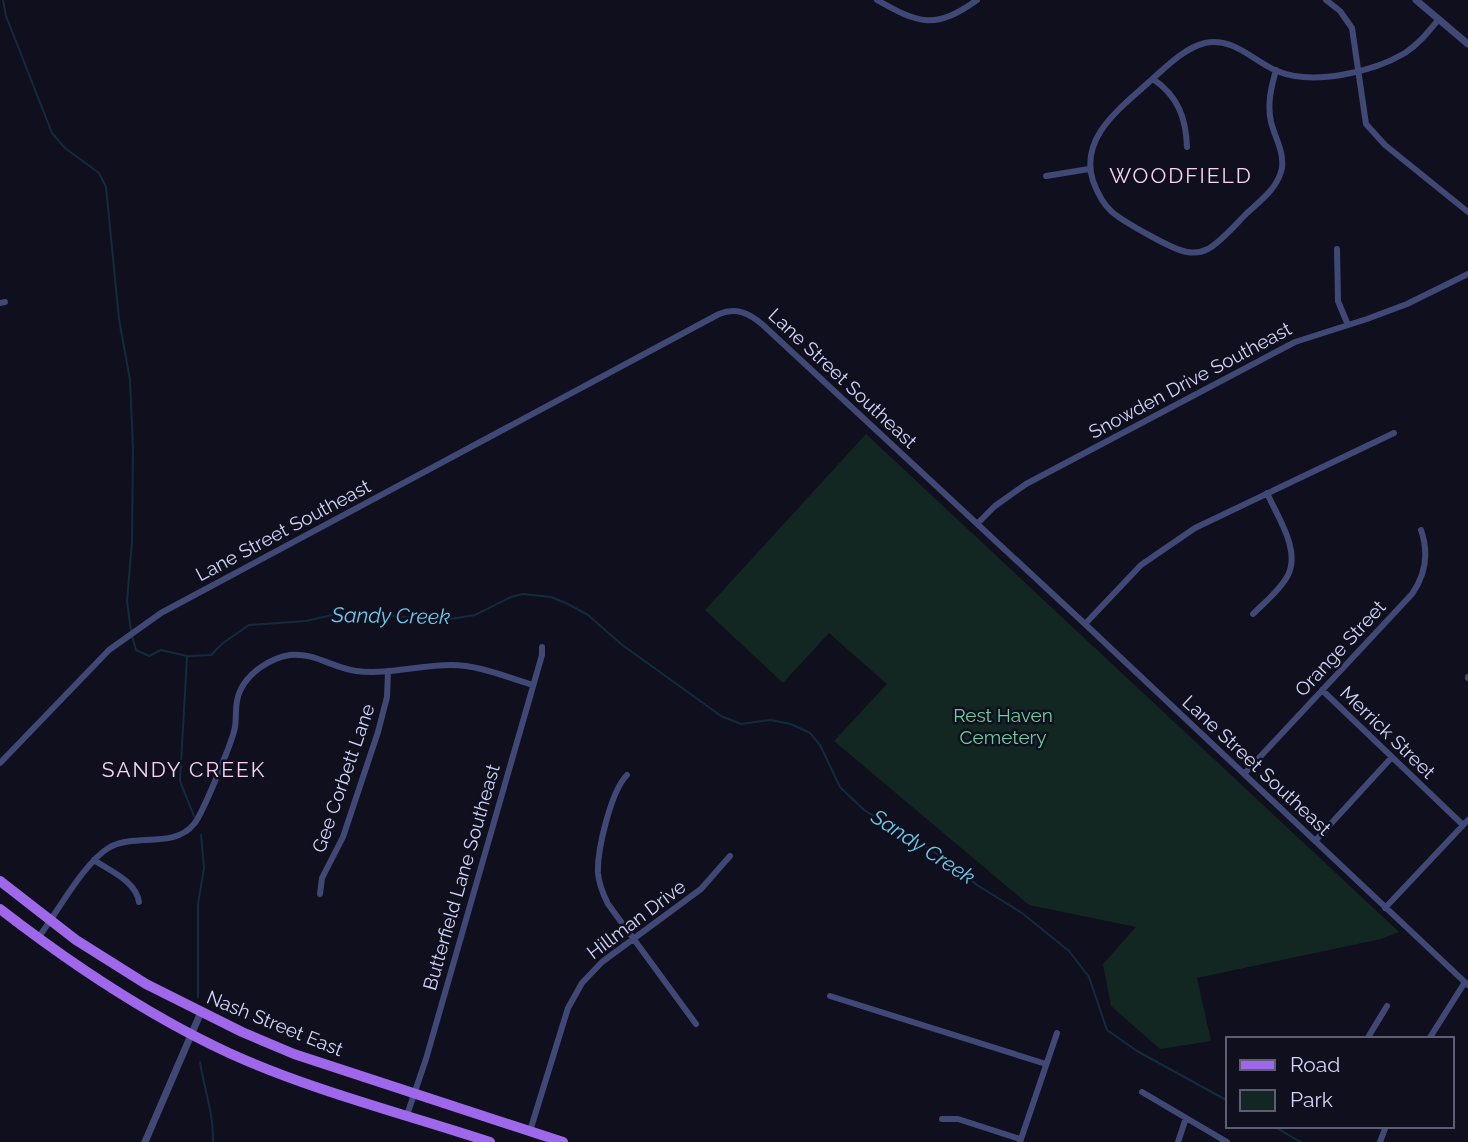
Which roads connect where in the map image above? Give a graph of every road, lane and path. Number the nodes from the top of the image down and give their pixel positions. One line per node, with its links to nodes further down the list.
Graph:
1 (877, 0): 2 (street)
2 (977, 0)
3 (1325, 0): 8 (street)
4 (1416, 0): 5 (street)
5 (1439, 19): 6 (street); 8 (street)
6 (1468, 44)
7 (1276, 70): 8 (street); 9 (street); 11 (street)
8 (1359, 70): 13 (street)
9 (1153, 79): 10 (street); 11 (street)
10 (1187, 147)
11 (1089, 169): 12 (street)
12 (1046, 176)
13 (1468, 212)
14 (1337, 249): 16 (street)
15 (1468, 274): 16 (street, Snowden Drive Southeast)
16 (1348, 325): 19 (street, Snowden Drive Southeast)
17 (1394, 433): 18 (street)
18 (1267, 492): 21 (street); 22 (street)
19 (978, 523): 22 (street, Lane Street Southeast); 28 (street, Lane Street Southeast)
20 (1422, 530): 26 (street, Orange Street)
21 (1253, 614)
22 (1085, 624): 29 (street, Lane Street Southeast)
23 (542, 647): 25 (street, Butterfield Lane Southeast)
24 (388, 671): 25 (street); 34 (street); 36 (street, Gee Corbett Lane)
25 (533, 685): 54 (street, Butterfield Lane Southeast)
26 (1322, 690): 27 (street, Merrick Street); 29 (street, Orange Street)
27 (1392, 757): 31 (street, Merrick Street); 32 (street)
28 (0, 764)
29 (1244, 774): 32 (street, Lane Street Southeast)
30 (627, 775): 42 (street)
31 (1466, 822): 38 (street)
32 (1315, 841): 38 (street, Lane Street Southeast)
33 (730, 856): 42 (street, Hillman Drive)
34 (94, 860): 37 (street); 40 (street)
35 (0, 881): 40 (main road, Nash Street East)
36 (320, 894)
37 (139, 902)
38 (1385, 908): 43 (street, Lane Street Southeast)
39 (0, 909): 41 (main road)
40 (51, 921): 41 (street); 46 (main road, Nash Street East)
41 (38, 938): 49 (main road)
42 (634, 939): 47 (street); 58 (street, Hillman Drive)
43 (1467, 984): 51 (street)
44 (830, 996): 52 (street)
45 (1387, 1006): 50 (street)
46 (201, 1012): 49 (street); 54 (main road, Nash Street East)
47 (696, 1024)
48 (1057, 1033): 52 (street)
49 (192, 1035): 55 (main road); 60 (street)
50 (1368, 1037)
51 (1430, 1037)
52 (1046, 1064): 59 (street)
53 (1142, 1092): 56 (street)
54 (414, 1094): 55 (street, Butterfield Lane Southeast); 58 (main road, Nash Street East)
55 (407, 1115): 61 (main road)
56 (1186, 1118): 63 (street); 64 (street)
57 (942, 1119): 59 (street)
58 (530, 1131): 62 (main road, Nash Street East)
59 (1020, 1141)
60 (145, 1142)
61 (490, 1142)
62 (563, 1142)
63 (1178, 1142)
64 (1227, 1142)

